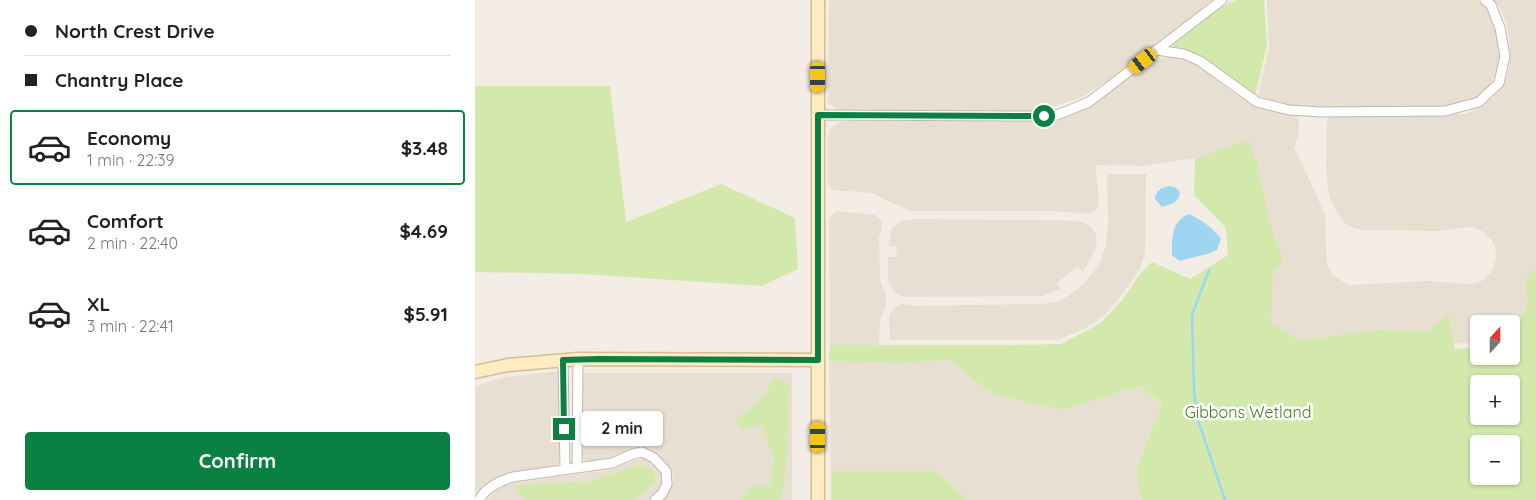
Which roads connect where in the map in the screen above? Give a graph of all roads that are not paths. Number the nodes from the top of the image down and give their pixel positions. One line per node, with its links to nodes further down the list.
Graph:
1 (818, 0): 5 (main road)
2 (1222, 0): 4 (street)
3 (1485, 0): 4 (street)
4 (1156, 50): 5 (street)
5 (818, 115): 8 (main road)
6 (579, 359): 7 (main road); 8 (main road); 10 (street)
7 (563, 360): 9 (main road); 11 (street)
8 (818, 360): 14 (main road)
9 (475, 372)
10 (577, 467): 11 (street); 13 (street)
11 (565, 469): 12 (street)
12 (479, 500)
13 (655, 500)
14 (818, 500)

